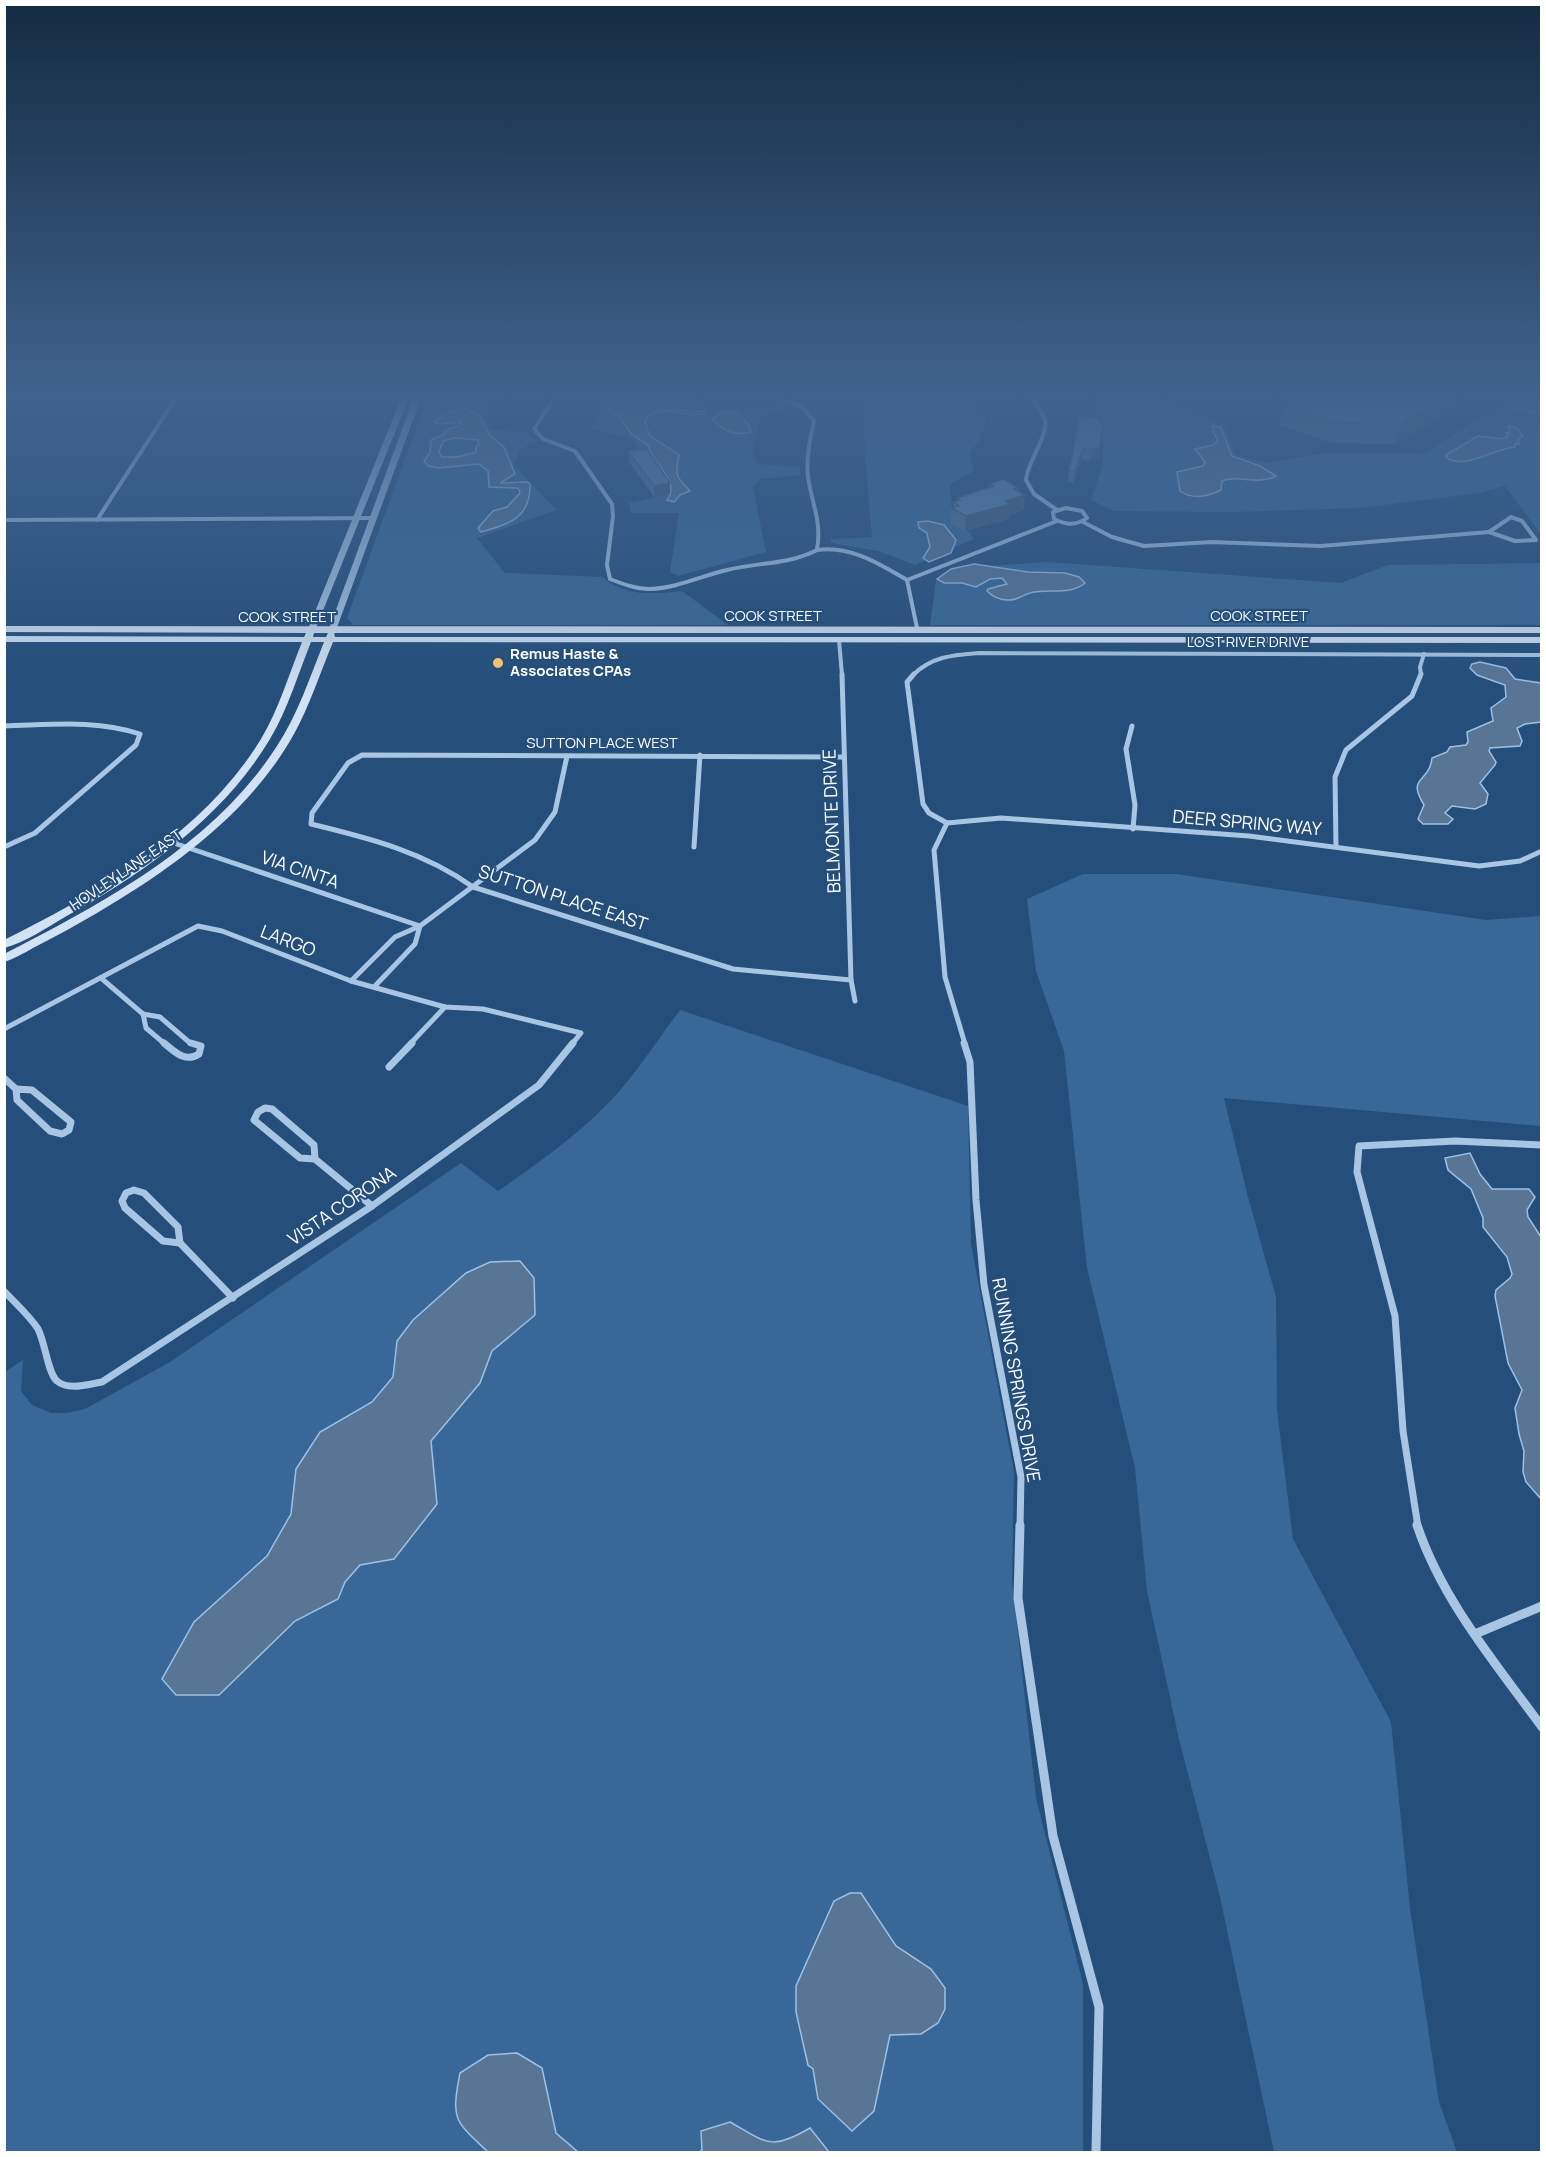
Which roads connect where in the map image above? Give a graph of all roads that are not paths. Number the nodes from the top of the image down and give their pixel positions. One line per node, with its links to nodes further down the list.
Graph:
1 (114, 494): 11 (street)
2 (367, 494): 8 (street, HOVLEY LANE EAST)
3 (605, 494): 15 (street)
4 (812, 494): 15 (street)
5 (1032, 494): 7 (street)
6 (382, 495): 9 (street, HOVLEY LANE EAST)
7 (1057, 510): 12 (street); 13 (street)
8 (358, 518): 9 (street); 11 (street); 23 (street, HOVLEY LANE EAST)
9 (373, 518): 22 (street, HOVLEY LANE EAST)
10 (4, 520): 11 (street)
11 (97, 520)
12 (1057, 521): 13 (street); 16 (street)
13 (1083, 522): 14 (street)
14 (1488, 532): 14 (street)
15 (817, 550): 16 (street)
16 (907, 580): 17 (street)
17 (917, 628): 20 (main road, COOK STREET); 21 (main road, COOK STREET); 26 (main road)
18 (4, 629): 19 (main road, COOK STREET)
19 (45, 629): 23 (main road, COOK STREET); 24 (main road)
20 (682, 630): 22 (main road, COOK STREET); 25 (main road)
21 (1542, 630)
22 (330, 635): 23 (main road, COOK STREET); 25 (main road, COOK STREET); 42 (main road, HOVLEY LANE EAST)
23 (309, 636): 24 (main road, COOK STREET); 38 (main road, HOVLEY LANE EAST)
24 (4, 637)
25 (544, 640): 26 (main road, COOK STREET)
26 (839, 640): 27 (main road, COOK STREET); 34 (street, BELMONTE DRIVE)
27 (1542, 640)
28 (1424, 654): 29 (street, LOST RIVER DRIVE); 36 (street, LOST RIVER DRIVE); 41 (street)
29 (1542, 655)
30 (4, 726): 39 (street)
31 (1132, 726): 37 (street)
32 (700, 755): 33 (street, SUTTON PLACE WEST); 34 (street, SUTTON PLACE WEST); 40 (street)
33 (567, 756): 35 (street, SUTTON PLACE WEST); 44 (street)
34 (843, 757): 50 (street, BELMONTE DRIVE)
35 (348, 763): 44 (street, SUTTON PLACE EAST)
36 (947, 823): 37 (street, DEER SPRING WAY); 69 (street, RUNNING SPRINGS DRIVE)
37 (1133, 829): 41 (street, DEER SPRING WAY)
38 (171, 842): 42 (street, VIA CINTA); 46 (main road, HOVLEY LANE EAST)
39 (4, 847)
40 (694, 847)
41 (1336, 847): 43 (street, DEER SPRING WAY)
42 (189, 848): 45 (street, VIA CINTA); 47 (main road, HOVLEY LANE EAST)
43 (1542, 851)
44 (473, 887): 45 (street); 50 (street, SUTTON PLACE EAST)
45 (420, 926): 49 (street); 51 (street)
46 (4, 945)
47 (4, 959)
48 (101, 978): 49 (street, LARGO); 54 (street); 55 (street, LARGO)
49 (351, 981): 51 (street, LARGO)
50 (851, 981): 52 (street, BELMONTE DRIVE)
51 (374, 987): 53 (street, LARGO)
52 (855, 1001)
53 (445, 1007): 56 (street, LARGO); 57 (street)
54 (143, 1014): 54 (street)
55 (4, 1029)
56 (581, 1033): 62 (street, VISTA CORONA)
57 (389, 1066)
58 (4, 1078): 59 (street)
59 (16, 1089): 59 (street)
60 (1542, 1145): 67 (street)
61 (315, 1159): 61 (street); 62 (street)
62 (372, 1206): 65 (street, VISTA CORONA)
63 (180, 1243): 63 (street); 65 (street)
64 (4, 1291): 65 (street, VISTA CORONA)
65 (233, 1298)
66 (1542, 1606): 67 (street)
67 (1475, 1634): 68 (street)
68 (1542, 1727)
69 (1095, 2152)

